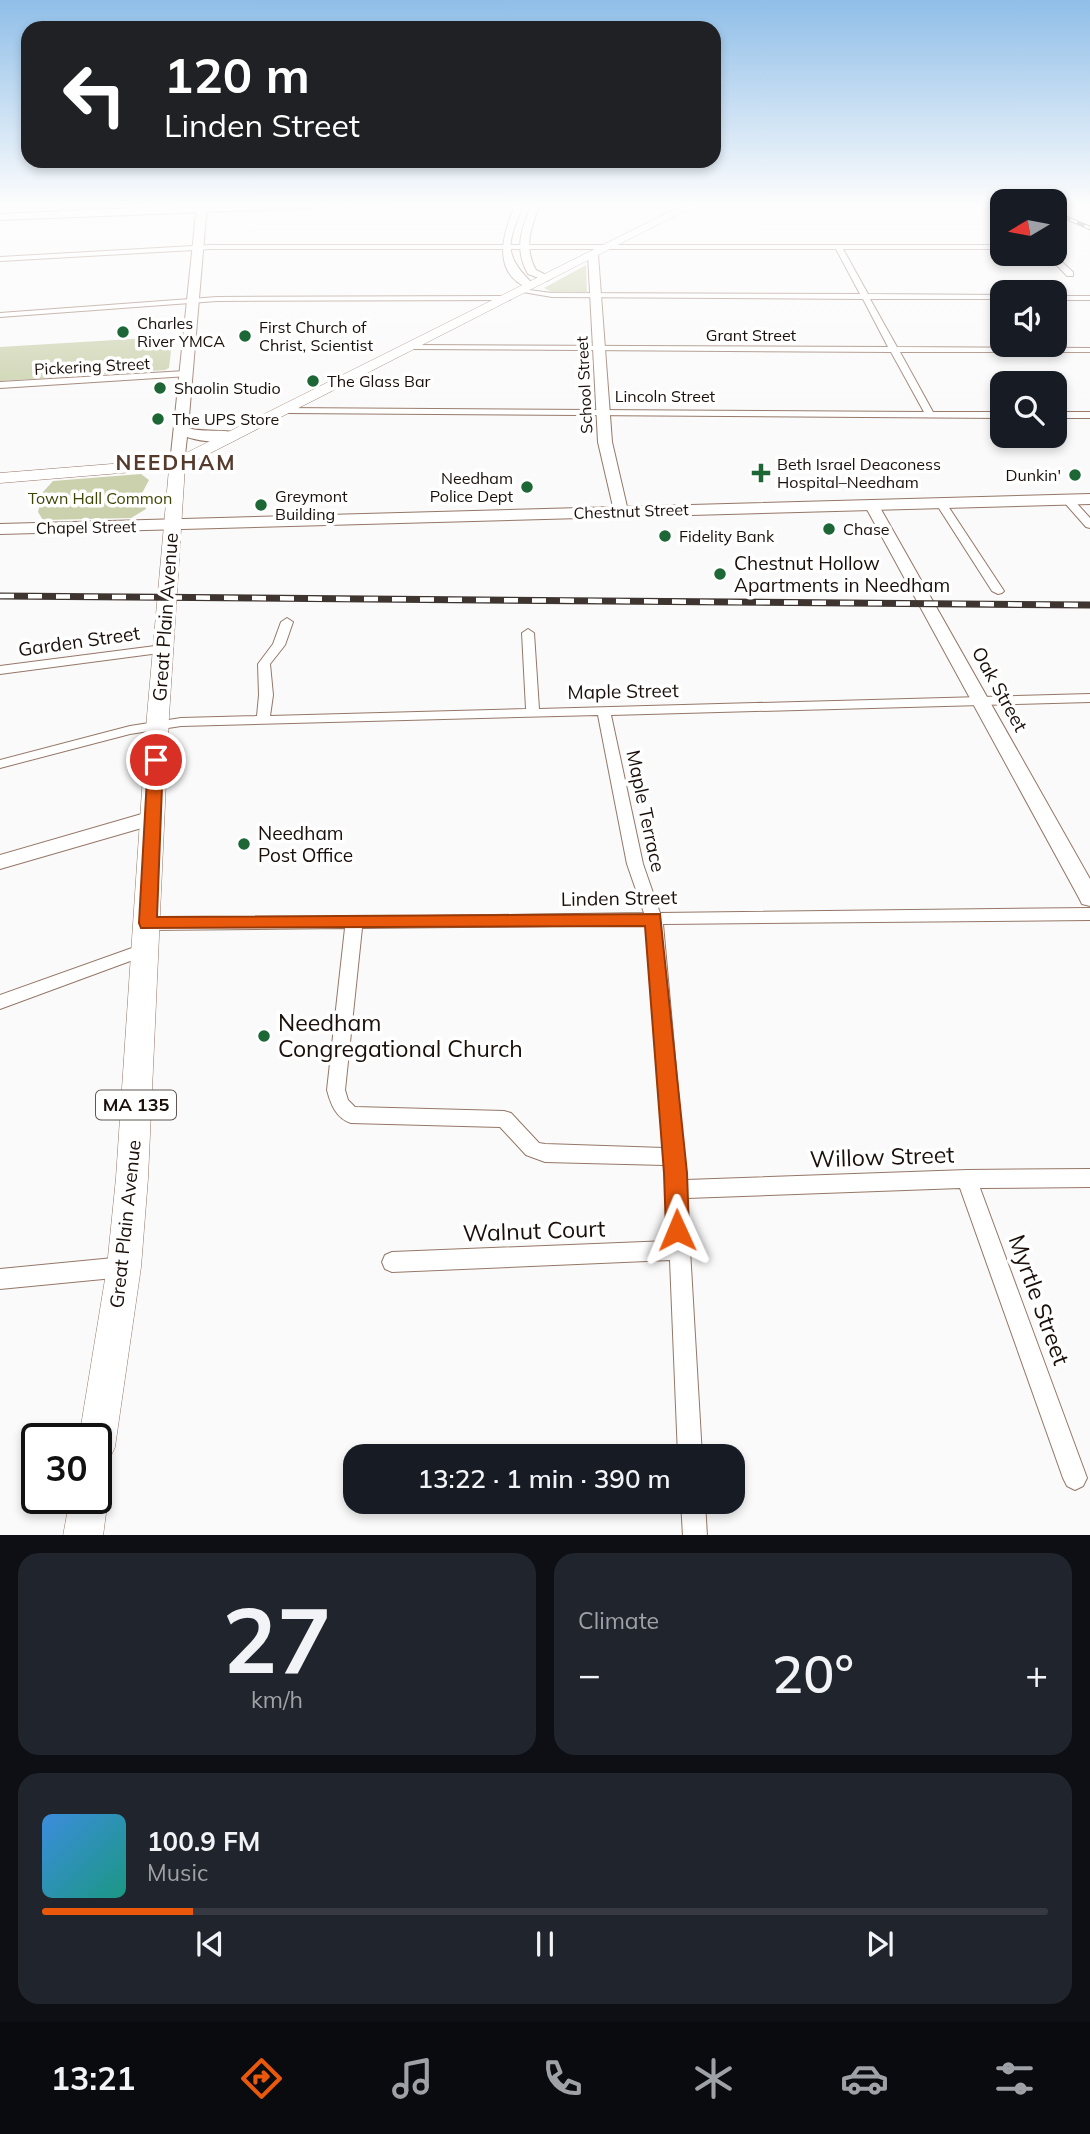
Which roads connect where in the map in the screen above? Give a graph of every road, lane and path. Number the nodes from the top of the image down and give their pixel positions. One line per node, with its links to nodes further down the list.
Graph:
1 (197, 276): 15 (main road, Great Plain Avenue)
2 (515, 276): 8 (street)
3 (543, 276): 7 (street)
4 (552, 276): 7 (main road)
5 (596, 276): 9 (street, School Street)
6 (853, 276): 10 (street)
7 (547, 278): 8 (main road)
8 (526, 289): 9 (street); 12 (main road)
9 (598, 295): 10 (street); 18 (street, School Street)
10 (865, 297): 11 (street); 19 (street)
11 (990, 297)
12 (507, 298): 15 (street); 17 (main road)
13 (1067, 298): 14 (street)
14 (1090, 298)
15 (195, 300): 16 (street); 21 (main road, Great Plain Avenue)
16 (0, 314)
17 (411, 347): 18 (street, Grant Street); 23 (main road)
18 (600, 348): 19 (street, Grant Street); 24 (street, School Street)
19 (895, 349): 20 (street, Grant Street); 25 (street)
20 (1090, 350)
21 (185, 374): 22 (street, Pickering Street); 29 (main road, Great Plain Avenue)
22 (0, 385)
23 (285, 410): 24 (street, Lincoln Street); 30 (main road)
24 (603, 412): 25 (street, Lincoln Street); 37 (street, School Street)
25 (929, 413): 26 (street, Lincoln Street)
26 (990, 415)
27 (1067, 415): 28 (street)
28 (1090, 415)
29 (180, 430): 30 (main road); 31 (main road, Great Plain Avenue)
30 (233, 435): 31 (main road)
31 (177, 464): 32 (main road); 38 (main road, Great Plain Avenue)
32 (0, 478)
33 (1068, 499): 34 (main road, Chestnut Street); 35 (main road, Chestnut Street); 39 (street)
34 (1090, 499)
35 (940, 502): 36 (main road, Chestnut Street); 41 (street)
36 (871, 504): 37 (main road, Chestnut Street); 47 (street, Oak Street)
37 (621, 511): 38 (main road, Chestnut Street)
38 (172, 525): 40 (main road, Chapel Street); 44 (main road, Great Plain Avenue / MA 135)
39 (1090, 525)
40 (0, 529)
41 (998, 591)
42 (287, 622): 50 (street)
43 (528, 633): 49 (street)
44 (163, 649): 45 (street, Garden Street); 51 (main road, Great Plain Avenue / MA 135)
45 (0, 670)
46 (1090, 698): 47 (street, Maple Street)
47 (982, 699): 48 (street, Maple Street); 55 (street, Oak Street)
48 (604, 711): 49 (street, Maple Street); 57 (street, Maple Terrace)
49 (533, 712): 50 (street, Maple Street)
50 (263, 719): 51 (street, Maple Street)
51 (158, 725): 52 (street, Maple Street); 53 (main road, Great Plain Avenue / MA 135)
52 (0, 764)
53 (152, 818): 54 (street); 59 (main road, Great Plain Avenue / MA 135)
54 (0, 862)
55 (1090, 898)
56 (1090, 914): 57 (street, Linden Street)
57 (654, 919): 58 (street, Linden Street); 61 (street, Maple Terrace)
58 (354, 923): 59 (street, Linden Street); 61 (street)
59 (147, 936): 60 (street, Linden Street); 67 (main road, Great Plain Avenue / MA 135)
60 (0, 1002)
61 (674, 1157): 64 (street, Maple Terrace)
62 (1090, 1178): 63 (street, Willow Street)
63 (967, 1179): 64 (street, Willow Street); 71 (street, Myrtle Street)
64 (677, 1189): 65 (street, Maple Terrace)
65 (678, 1250): 66 (street, Walnut Court); 70 (street, Maple Terrace)
66 (391, 1262)
67 (124, 1267): 68 (street); 69 (main road, Great Plain Avenue / MA 135)
68 (0, 1279)
69 (100, 1423)
70 (689, 1444)
71 (1075, 1478)
72 (86, 1514): 74 (main road)
73 (694, 1514): 75 (street)
74 (83, 1535)
75 (695, 1535)

